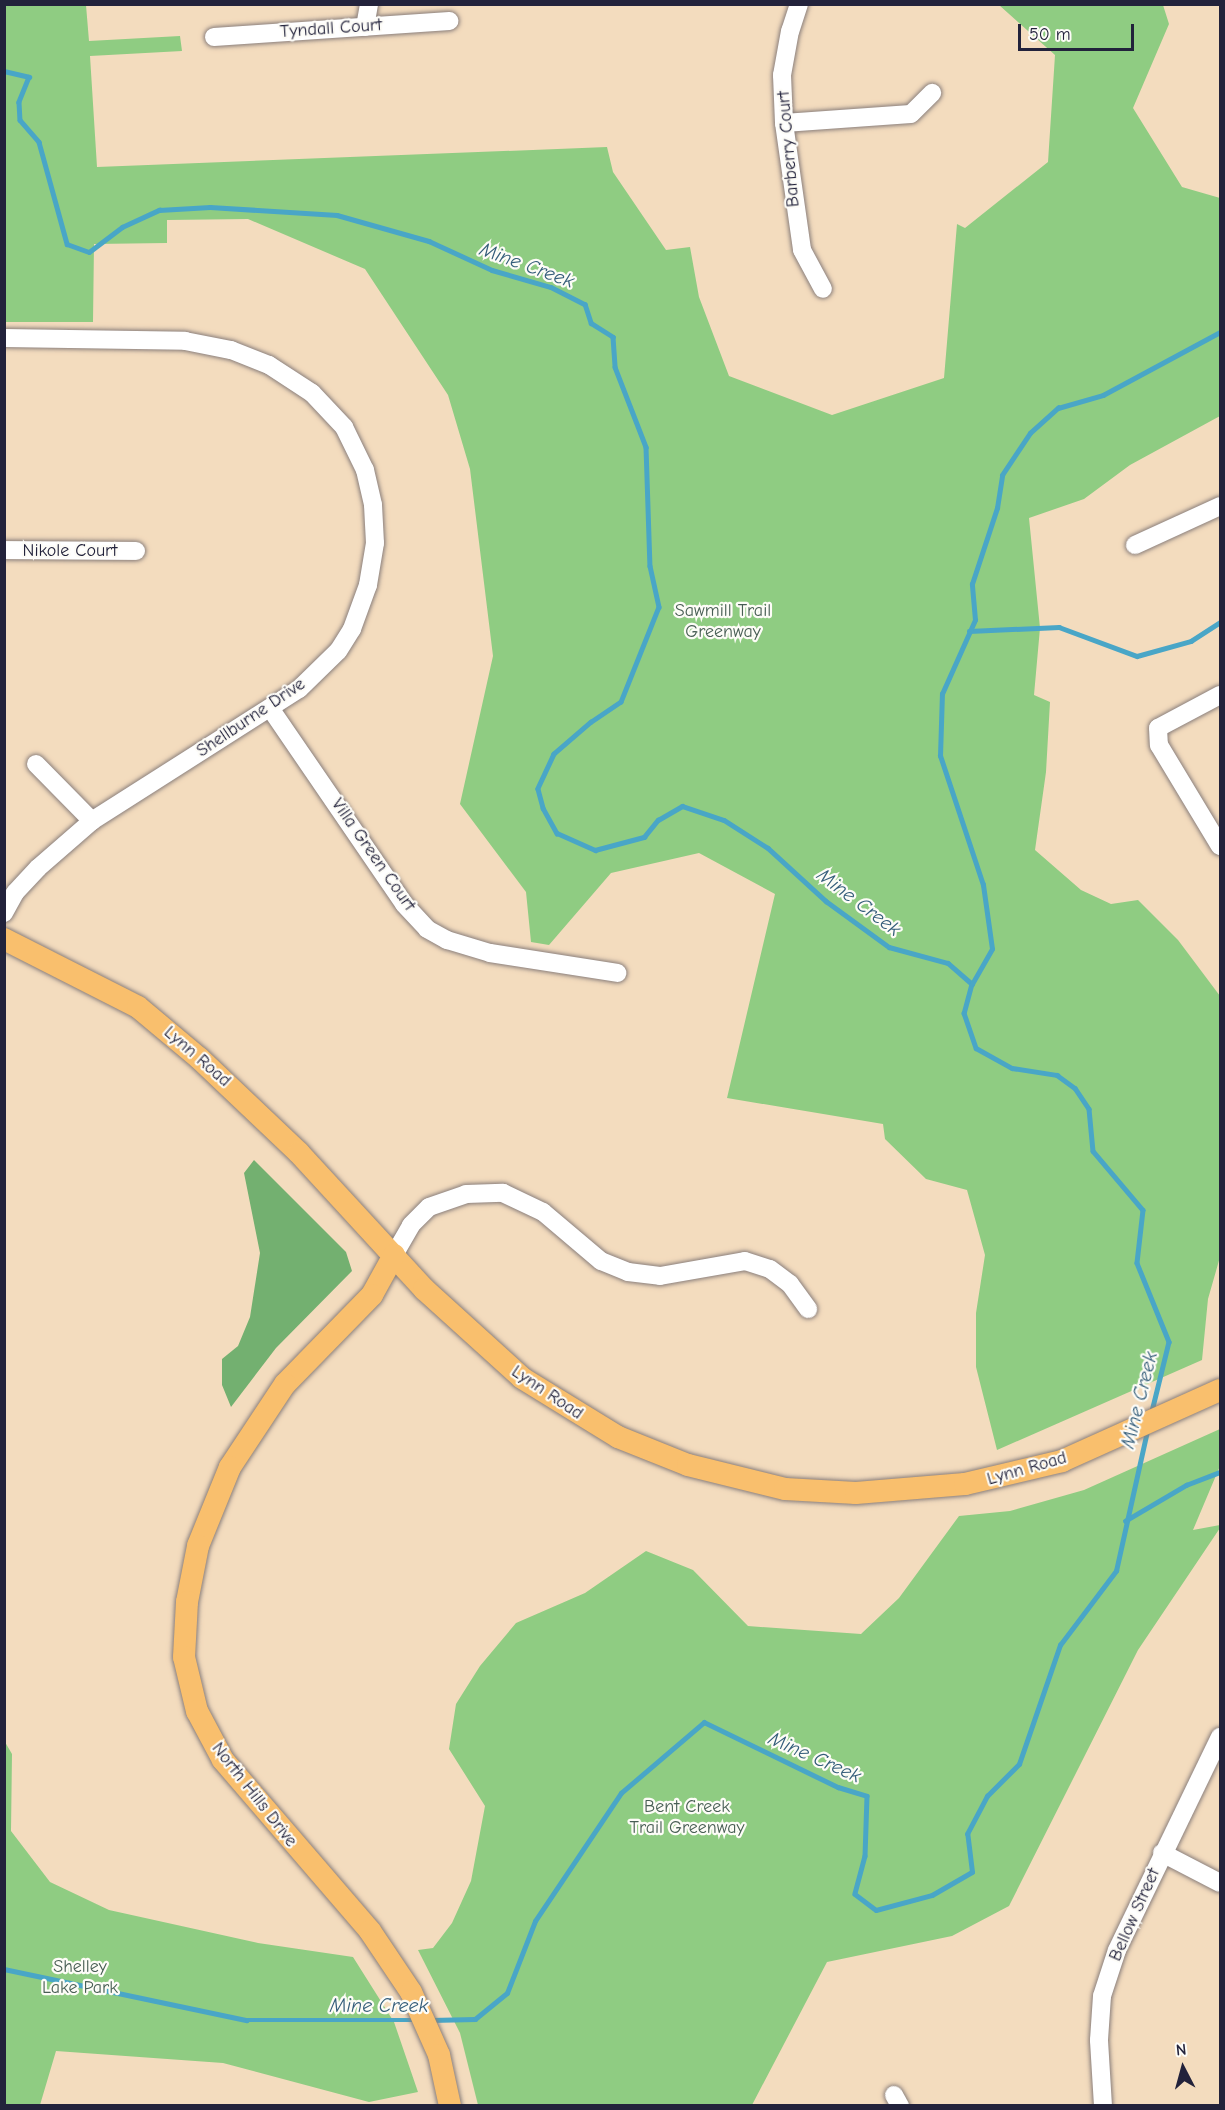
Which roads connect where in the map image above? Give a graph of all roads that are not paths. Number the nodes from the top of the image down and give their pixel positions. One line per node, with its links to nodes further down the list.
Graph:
1 (369, 4): 4 (street)
2 (800, 4): 7 (street, Barberry Court)
3 (449, 21): 4 (street, Tyndall Court)
4 (366, 27): 5 (street, Tyndall Court)
5 (214, 37)
6 (932, 93): 7 (street)
7 (784, 123): 8 (street, Barberry Court)
8 (823, 289)
9 (4, 338): 15 (street, Shellburne Drive)
10 (1221, 506): 11 (street)
11 (1135, 545)
12 (4, 550): 13 (street, Nikole Court)
13 (136, 551)
14 (1221, 695): 18 (street)
15 (270, 708): 17 (street, Shellburne Drive); 21 (street, Villa Green Court)
16 (36, 764): 17 (street)
17 (92, 821): 19 (street, Shellburne Drive)
18 (1221, 846)
19 (4, 913)
20 (4, 939): 22 (main road, Lynn Road)
21 (617, 973)
22 (394, 1255): 23 (street); 24 (main road, Lynn Road); 28 (main road, North Hills Drive)
23 (808, 1309)
24 (1221, 1390)
25 (1221, 1737): 26 (street, Bellow Street)
26 (1162, 1853): 27 (street); 29 (street, Bellow Street)
27 (1221, 1882)
28 (450, 2106)
29 (1103, 2106)

